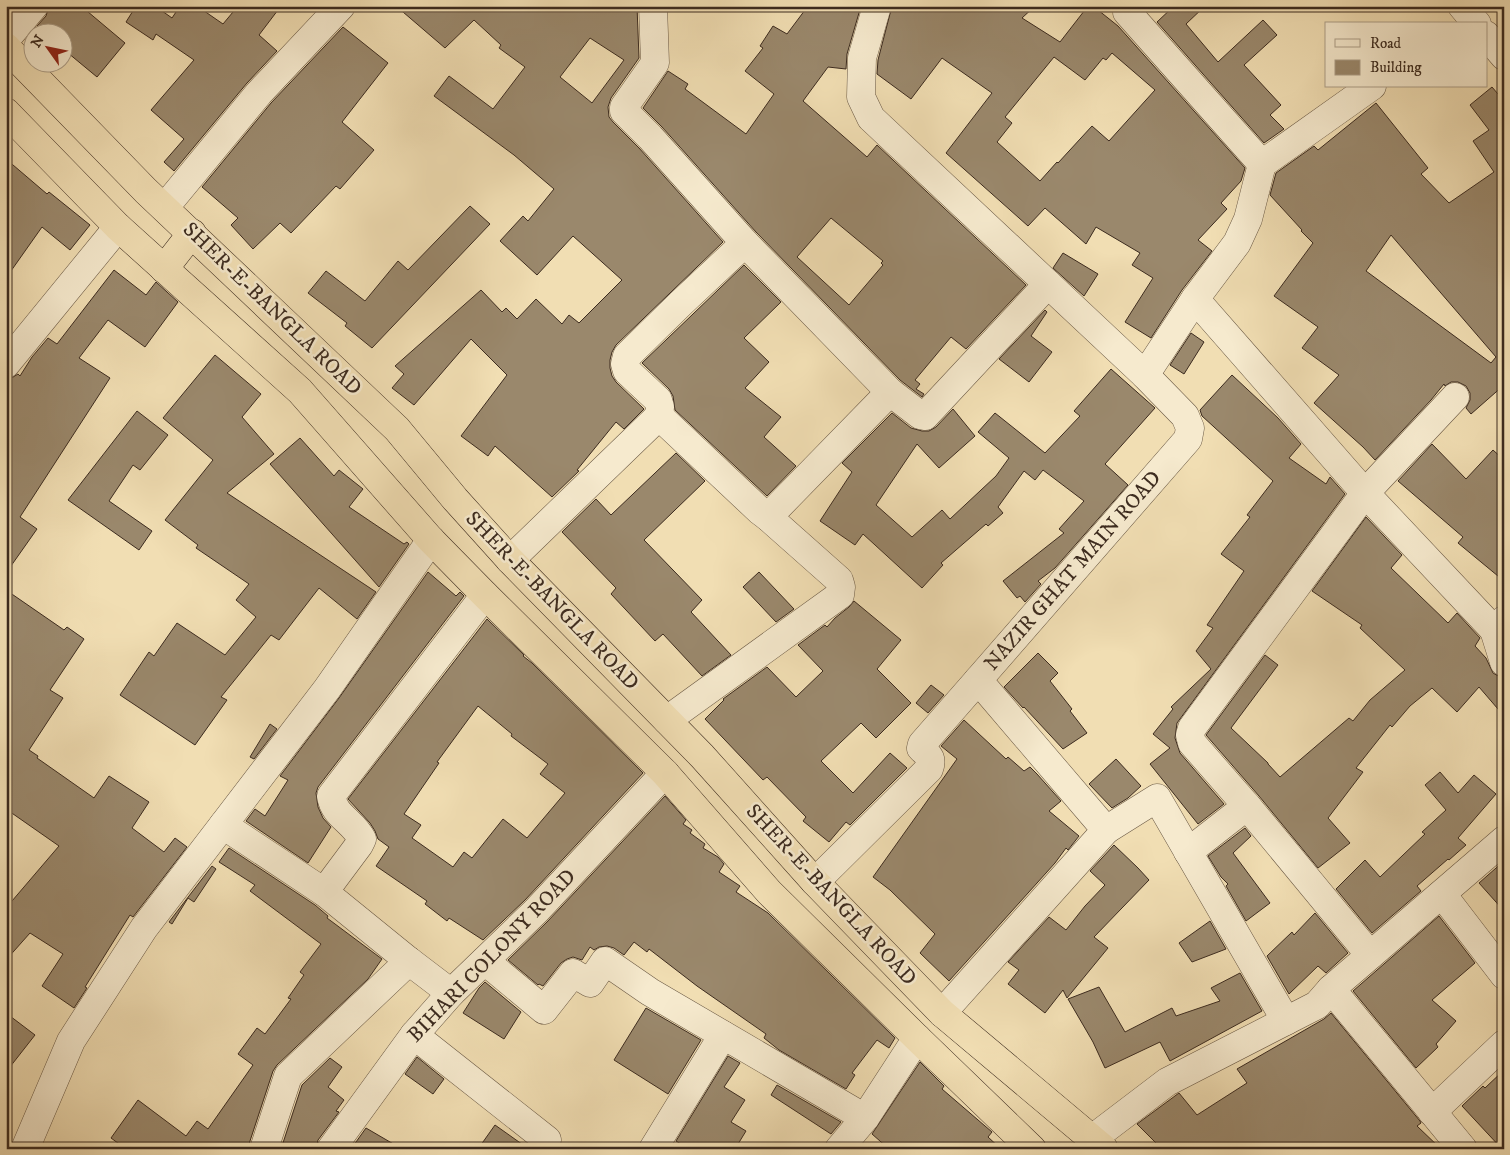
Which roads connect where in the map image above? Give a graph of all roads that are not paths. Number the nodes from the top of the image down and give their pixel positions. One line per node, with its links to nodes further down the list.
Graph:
1 (34, 6): 6 (street)
2 (341, 6): 13 (street)
3 (653, 6): 16 (street)
4 (877, 6): 18 (street, NAZIR GHAT MAIN ROAD)
5 (1128, 8): 12 (street)
6 (6, 39)
7 (1488, 39): 9 (street)
8 (6, 47): 13 (highway, SHER-E-BANGLA ROAD)
9 (1504, 56)
10 (1369, 88): 12 (street)
11 (6, 112): 14 (highway, SHER-E-BANGLA ROAD)
12 (1262, 164): 19 (street)
13 (165, 207): 15 (highway, SHER-E-BANGLA ROAD)
14 (118, 227): 17 (highway, SHER-E-BANGLA ROAD); 20 (street)
15 (192, 233): 17 (highway); 28 (highway, SHER-E-BANGLA ROAD)
16 (745, 243): 22 (street); 24 (street)
17 (164, 269): 27 (highway, SHER-E-BANGLA ROAD)
18 (1048, 284): 21 (street, NAZIR GHAT MAIN ROAD); 22 (street)
19 (1195, 299): 21 (street); 25 (street)
20 (6, 364)
21 (1145, 375): 32 (street, NAZIR GHAT MAIN ROAD)
22 (890, 392): 26 (street)
23 (1455, 397): 25 (street)
24 (659, 416): 26 (street); 28 (street)
25 (1365, 492): 30 (street); 35 (street)
26 (768, 517): 33 (street)
27 (431, 540): 29 (highway, SHER-E-BANGLA ROAD); 36 (street)
28 (510, 560): 33 (highway, SHER-E-BANGLA ROAD)
29 (485, 595): 34 (highway, SHER-E-BANGLA ROAD); 41 (street)
30 (1499, 625): 31 (street)
31 (1504, 662)
32 (978, 680): 37 (street, NAZIR GHAT MAIN ROAD); 40 (street)
33 (667, 720): 40 (highway, SHER-E-BANGLA ROAD)
34 (665, 773): 45 (street, BIHARI COLONY ROAD); 53 (highway, SHER-E-BANGLA ROAD)
35 (1247, 806): 39 (street); 43 (street)
36 (223, 825): 41 (street); 58 (street)
37 (1106, 830): 39 (street); 49 (street)
38 (1504, 840): 42 (street)
39 (1188, 852): 50 (street)
40 (815, 882): 49 (highway, SHER-E-BANGLA ROAD)
41 (324, 892): 44 (street)
42 (1442, 894): 43 (street); 46 (street)
43 (1370, 955): 47 (street)
44 (408, 961): 48 (street); 59 (street)
45 (485, 961): 48 (street, BIHARI COLONY ROAD); 51 (street)
46 (1504, 975)
47 (1331, 989): 50 (street); 55 (street)
48 (451, 992): 52 (street, BIHARI COLONY ROAD)
49 (942, 1013): 57 (highway, SHER-E-BANGLA ROAD)
50 (1286, 1020): 57 (street)
51 (723, 1035): 56 (street); 62 (street)
52 (414, 1036): 60 (street, BIHARI COLONY ROAD); 61 (street)
53 (917, 1038): 56 (street); 64 (highway, SHER-E-BANGLA ROAD)
54 (1504, 1044): 55 (street)
55 (1432, 1112): 65 (street)
56 (865, 1118): 63 (street)
57 (1098, 1144)
58 (25, 1149)
59 (264, 1149)
60 (331, 1149)
61 (541, 1149)
62 (653, 1149)
63 (839, 1149)
64 (1032, 1149)
65 (1463, 1149)

